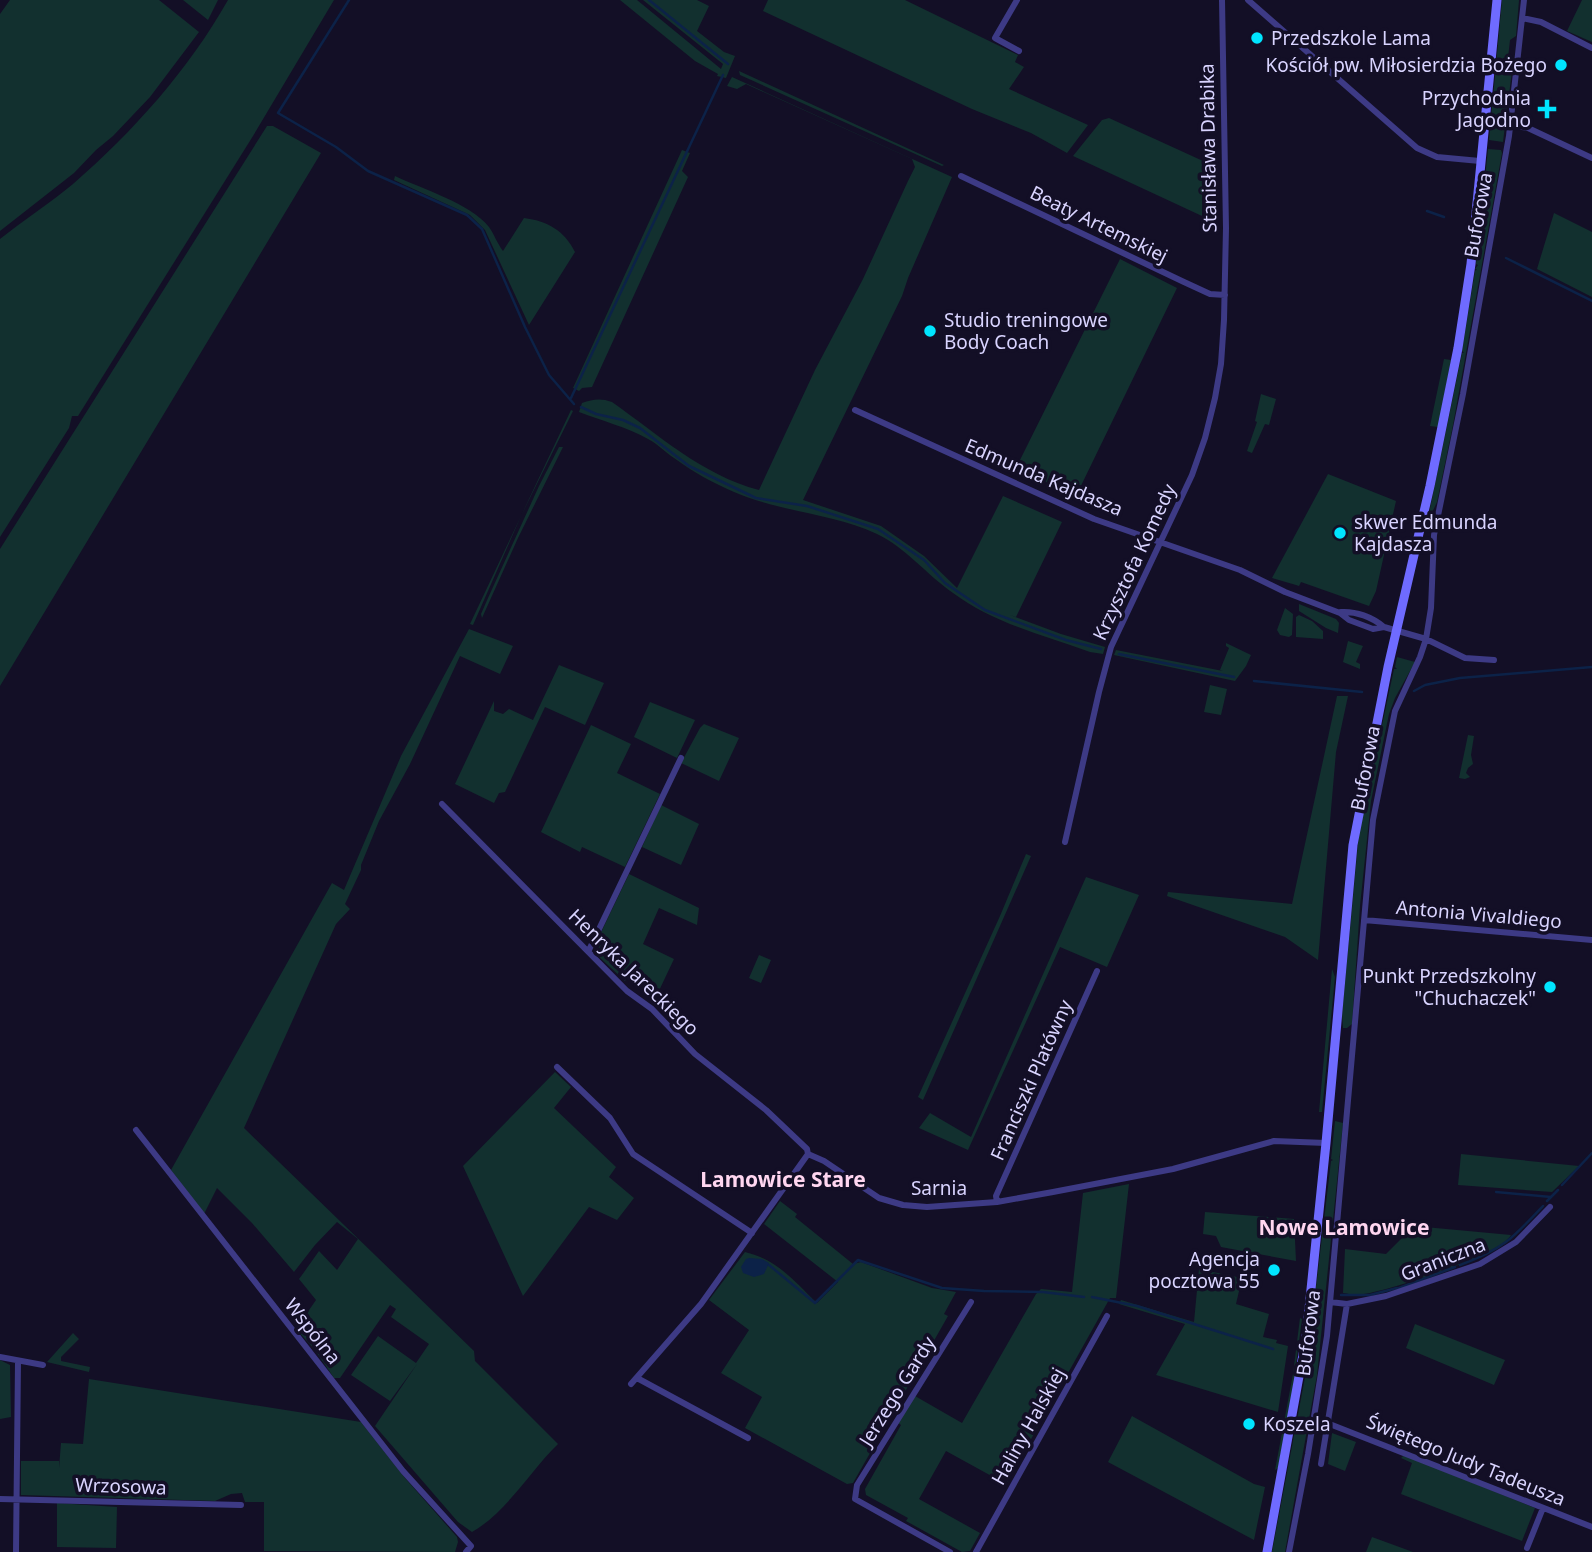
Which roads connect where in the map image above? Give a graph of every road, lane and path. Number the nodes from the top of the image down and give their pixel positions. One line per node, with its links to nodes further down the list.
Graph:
1 (1017, 0): 8 (street)
2 (1222, 0): 13 (street, Stanisława Drabika)
3 (1248, 0): 11 (street)
4 (1497, 0): 11 (main road, Buforowa)
5 (1524, 0): 6 (street, Buforowa)
6 (1522, 18): 7 (street); 9 (street, Buforowa)
7 (1592, 48)
8 (1019, 51)
9 (1511, 125): 10 (street); 17 (street, Buforowa)
10 (1592, 158)
11 (1480, 161): 16 (main road, Buforowa)
12 (961, 176): 13 (street, Beaty Artemskiej)
13 (1224, 295): 15 (street, Krzysztofa Komedy)
14 (855, 410): 15 (street, Edmunda Kajdasza)
15 (1161, 542): 16 (street, Edmunda Kajdasza); 21 (street, Krzysztofa Komedy)
16 (1396, 631): 17 (street, Edmunda Kajdasza); 28 (main road, Buforowa)
17 (1426, 639): 18 (street, Edmunda Kajdasza); 22 (street, Buforowa)
18 (1494, 660)
19 (681, 758): 24 (street)
20 (442, 804): 24 (street, Henryka Jareckiego)
21 (1065, 842)
22 (1364, 920): 23 (street, Antonia Vivaldiego); 34 (street, Buforowa)
23 (1592, 940)
24 (589, 950): 29 (street, Henryka Jareckiego)
25 (1097, 971): 30 (street, Franciszki Platówny)
26 (557, 1067): 32 (street)
27 (136, 1130): 51 (street, Wspólna)
28 (1326, 1143): 30 (street, Sarnia); 55 (main road, Buforowa)
29 (808, 1154): 30 (street, Sarnia); 32 (street)
30 (997, 1202)
31 (1550, 1208): 35 (street, Graniczna)
32 (752, 1233): 40 (street)
33 (971, 1302): 53 (street, Jerzego Gardy)
34 (1330, 1302): 35 (street, Graniczna); 56 (street, Buforowa)
35 (1347, 1304): 42 (street)
36 (1108, 1316): 54 (street, Haliny Halskiej)
37 (0, 1357): 38 (street)
38 (18, 1362): 39 (street); 46 (street)
39 (43, 1365)
40 (637, 1378): 41 (street); 43 (street)
41 (631, 1384)
42 (1327, 1423): 44 (street); 48 (street, Świętego Judy Tadeusza)
43 (748, 1438)
44 (1321, 1464)
45 (0, 1499): 46 (street, Wrzosowa)
46 (16, 1499): 47 (street, Wrzosowa); 52 (street)
47 (241, 1505)
48 (1543, 1508): 49 (street, Świętego Judy Tadeusza); 50 (street)
49 (1592, 1527)
50 (1527, 1548)
51 (467, 1550)
52 (16, 1552)
53 (950, 1552)
54 (976, 1552)
55 (1267, 1552)
56 (1289, 1552)

